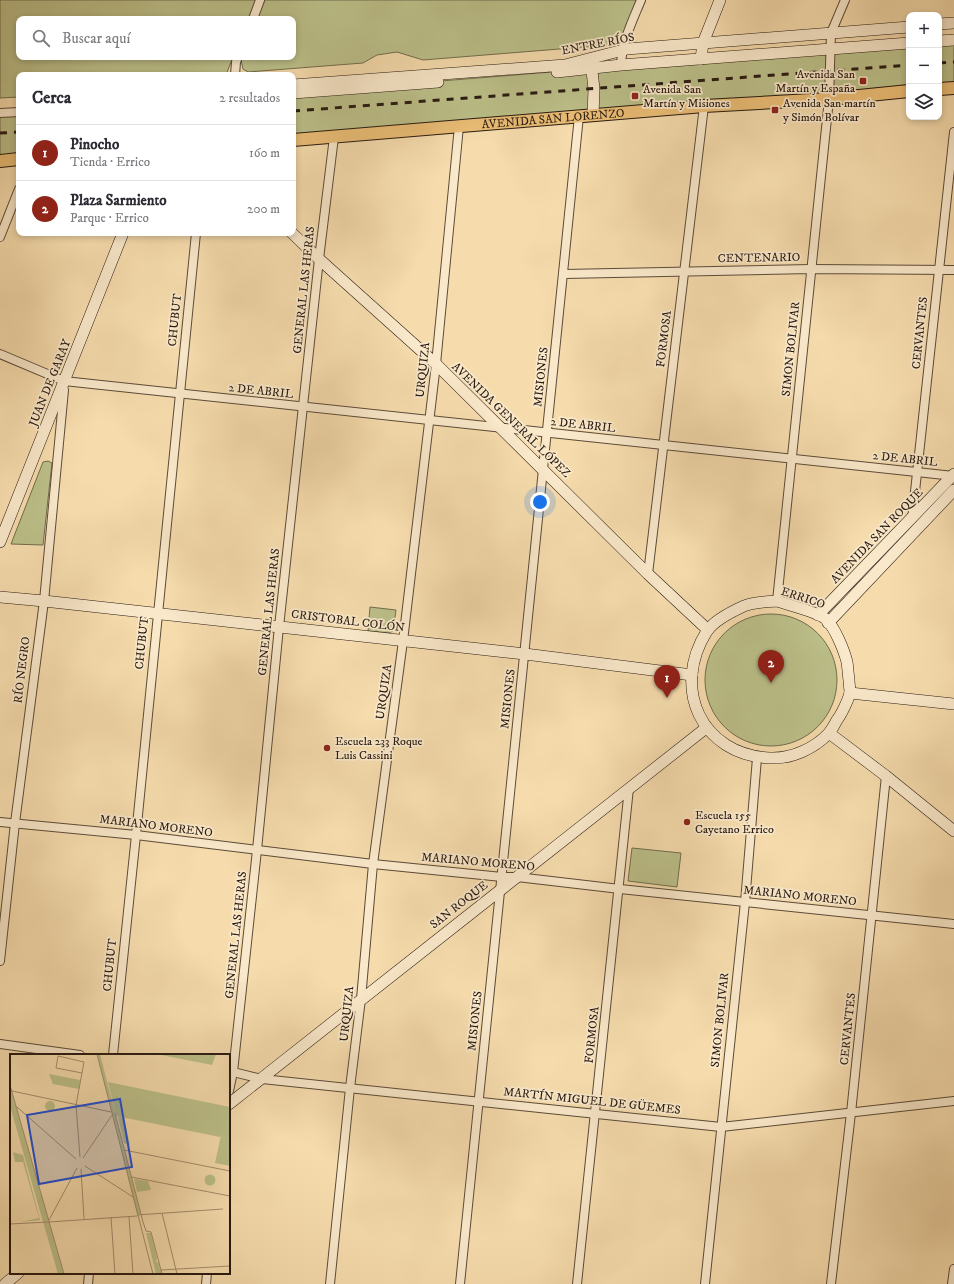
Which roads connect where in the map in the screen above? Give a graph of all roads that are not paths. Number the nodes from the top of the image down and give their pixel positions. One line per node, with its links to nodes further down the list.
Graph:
1 (260, 0): 5 (street)
2 (641, 0): 15 (street)
3 (720, 0): 12 (street)
4 (844, 0): 9 (street, SIMON BOLIVAR)
5 (254, 16)
6 (954, 23): 7 (street)
7 (942, 24)
8 (906, 27): 9 (street, ENTRE RÍOS)
9 (831, 33): 12 (street, ENTRE RÍOS); 14 (street, SIMON BOLIVAR)
10 (954, 40): 11 (street)
11 (942, 41)
12 (703, 43): 15 (street, ENTRE RÍOS); 16 (street)
13 (906, 43): 14 (street, ENTRE RÍOS)
14 (830, 49): 16 (street, ENTRE RÍOS); 26 (street, SIMON BOLIVAR)
15 (622, 51): 18 (street, ENTRE RÍOS); 19 (street)
16 (701, 59): 19 (street, ENTRE RÍOS)
17 (237, 60): 20 (street)
18 (591, 64): 19 (street, ENTRE RÍOS); 21 (street, ENTRE RÍOS); 25 (street, ENTRE RÍOS); 30 (street)
19 (621, 65)
20 (235, 72)
21 (296, 84)
22 (954, 88): 23 (main road)
23 (942, 89)
24 (906, 92): 26 (main road, AVENIDA SAN LORENZO)
25 (296, 93)
26 (829, 99): 27 (main road, AVENIDA SAN LORENZO); 44 (street, SIMON BOLIVAR)
27 (704, 106): 30 (main road, AVENIDA SAN LORENZO); 47 (street, FORMOSA)
28 (16, 112): 29 (street)
29 (0, 113)
30 (593, 115): 31 (main road, AVENIDA SAN LORENZO)
31 (579, 116): 32 (main road, AVENIDA SAN LORENZO); 48 (street, MISIONES)
32 (459, 126): 34 (main road, AVENIDA SAN LORENZO); 50 (street, URQUIZA)
33 (954, 132): 45 (street, CERVANTES)
34 (334, 136): 35 (main road, AVENIDA SAN LORENZO); 43 (street, GENERAL LAS HERAS)
35 (296, 140)
36 (16, 159): 37 (main road)
37 (0, 161)
38 (16, 197): 42 (street)
39 (122, 236): 51 (street, JUAN DE GARAY)
40 (196, 236): 52 (street, CHUBUT)
41 (295, 236): 43 (street, AVENIDA GENERAL LÓPEZ)
42 (0, 237)
43 (319, 259): 50 (street, AVENIDA GENERAL LÓPEZ); 53 (street, GENERAL LAS HERAS)
44 (811, 269): 45 (street, CENTENARIO); 47 (street, CENTENARIO); 58 (street, SIMON BOLIVAR)
45 (939, 269): 46 (street, CENTENARIO); 60 (street, CERVANTES)
46 (954, 270)
47 (685, 271): 48 (street, CENTENARIO); 57 (street, FORMOSA)
48 (564, 274): 56 (street, MISIONES)
49 (0, 354): 51 (street, 2 DE ABRIL)
50 (436, 364): 54 (street, URQUIZA); 55 (street, AVENIDA GENERAL LÓPEZ)
51 (64, 381): 52 (street, 2 DE ABRIL); 65 (street, JUAN DE GARAY); 68 (street, RÍO NEGRO)
52 (180, 394): 53 (street, 2 DE ABRIL); 70 (street, CHUBUT)
53 (303, 407): 54 (street, 2 DE ABRIL); 73 (street, GENERAL LAS HERAS)
54 (429, 420): 55 (street, 2 DE ABRIL); 75 (street, URQUIZA)
55 (499, 428): 56 (street, 2 DE ABRIL); 59 (street, AVENIDA GENERAL LÓPEZ)
56 (548, 433): 57 (street, 2 DE ABRIL); 59 (street, MISIONES)
57 (664, 445): 58 (street, 2 DE ABRIL); 66 (street, FORMOSA)
58 (792, 459): 60 (street, 2 DE ABRIL); 69 (street, SIMON BOLIVAR)
59 (544, 470): 66 (street, AVENIDA GENERAL LÓPEZ); 76 (street, MISIONES)
60 (917, 472): 61 (street, 2 DE ABRIL); 63 (street, CERVANTES)
61 (953, 476): 63 (street, AVENIDA SAN ROQUE)
62 (954, 490): 64 (street, AVENIDA SAN ROQUE)
63 (912, 519): 64 (street, CERVANTES); 71 (street, AVENIDA SAN ROQUE)
64 (910, 537): 72 (street, AVENIDA SAN ROQUE)
65 (0, 542)
66 (648, 574): 74 (street, AVENIDA GENERAL LÓPEZ)
67 (0, 597): 68 (street, CRISTOBAL COLÓN)
68 (44, 601): 70 (street, CRISTOBAL COLÓN); 86 (street, RÍO NEGRO)
69 (777, 601): 71 (street, ERRICO); 74 (street, ERRICO)
70 (157, 613): 73 (street, CRISTOBAL COLÓN); 88 (street, CHUBUT)
71 (818, 615): 72 (street, ERRICO)
72 (828, 623): 78 (street, ERRICO)
73 (279, 627): 75 (street, CRISTOBAL COLÓN); 89 (street, GENERAL LAS HERAS)
74 (708, 630): 77 (street, ERRICO)
75 (404, 641): 76 (street, CRISTOBAL COLÓN); 90 (street, URQUIZA)
76 (525, 654): 77 (street, CRISTOBAL COLÓN); 91 (street, MISIONES)
77 (692, 675): 80 (street, ERRICO)
78 (850, 693): 79 (street); 81 (street, ERRICO)
79 (954, 704)
80 (706, 728): 82 (street, ERRICO); 84 (street, SAN ROQUE)
81 (829, 733): 82 (street, ERRICO); 83 (street)
82 (757, 758): 95 (street, SIMON BOLIVAR)
83 (886, 776): 87 (street); 96 (street, CERVANTES)
84 (629, 788): 92 (street, SAN ROQUE); 94 (street, FORMOSA)
85 (0, 822): 86 (street, MARIANO MORENO)
86 (14, 823): 88 (street, MARIANO MORENO); 98 (street, RÍO NEGRO)
87 (954, 831)
88 (136, 835): 89 (street, MARIANO MORENO); 102 (street, CHUBUT)
89 (258, 850): 90 (street, MARIANO MORENO); 103 (street, GENERAL LAS HERAS)
90 (373, 864): 91 (street, MARIANO MORENO); 99 (street, URQUIZA)
91 (502, 877): 92 (street, MARIANO MORENO); 93 (street, MISIONES)
92 (517, 877): 93 (street, SAN ROQUE); 94 (street, MARIANO MORENO)
93 (500, 889): 99 (street, SAN ROQUE); 106 (street, MISIONES)
94 (620, 889): 95 (street, MARIANO MORENO); 110 (street, FORMOSA)
95 (745, 902): 96 (street, MARIANO MORENO); 111 (street, SIMON BOLIVAR)
96 (871, 916): 97 (street, MARIANO MORENO); 109 (street, CERVANTES)
97 (954, 924)
98 (0, 961)
99 (361, 999): 104 (street, SAN ROQUE); 105 (street, URQUIZA)
100 (0, 1044): 101 (street)
101 (73, 1054)
102 (113, 1054)
103 (231, 1072): 104 (street, MARTÍN MIGUEL DE GÜEMES)
104 (262, 1079): 105 (street, MARTÍN MIGUEL DE GÜEMES); 108 (street, SAN ROQUE)
105 (350, 1088): 106 (street, MARTÍN MIGUEL DE GÜEMES); 119 (street, URQUIZA)
106 (479, 1101): 110 (street, MARTÍN MIGUEL DE GÜEMES); 120 (street, MISIONES)
107 (954, 1101): 109 (street, MARTÍN MIGUEL DE GÜEMES)
108 (230, 1103)
109 (851, 1113): 111 (street, MARTÍN MIGUEL DE GÜEMES); 123 (street, CERVANTES)
110 (595, 1114): 111 (street, MARTÍN MIGUEL DE GÜEMES); 121 (street, FORMOSA)
111 (721, 1127): 122 (street, SIMON BOLIVAR)
112 (954, 1269): 124 (street)
113 (17, 1274): 116 (street)
114 (89, 1274): 117 (street)
115 (208, 1274): 118 (street)
116 (5, 1284)
117 (88, 1284)
118 (206, 1284)
119 (330, 1284)
120 (460, 1284)
121 (577, 1284)
122 (705, 1284)
123 (831, 1284)
124 (952, 1284)

